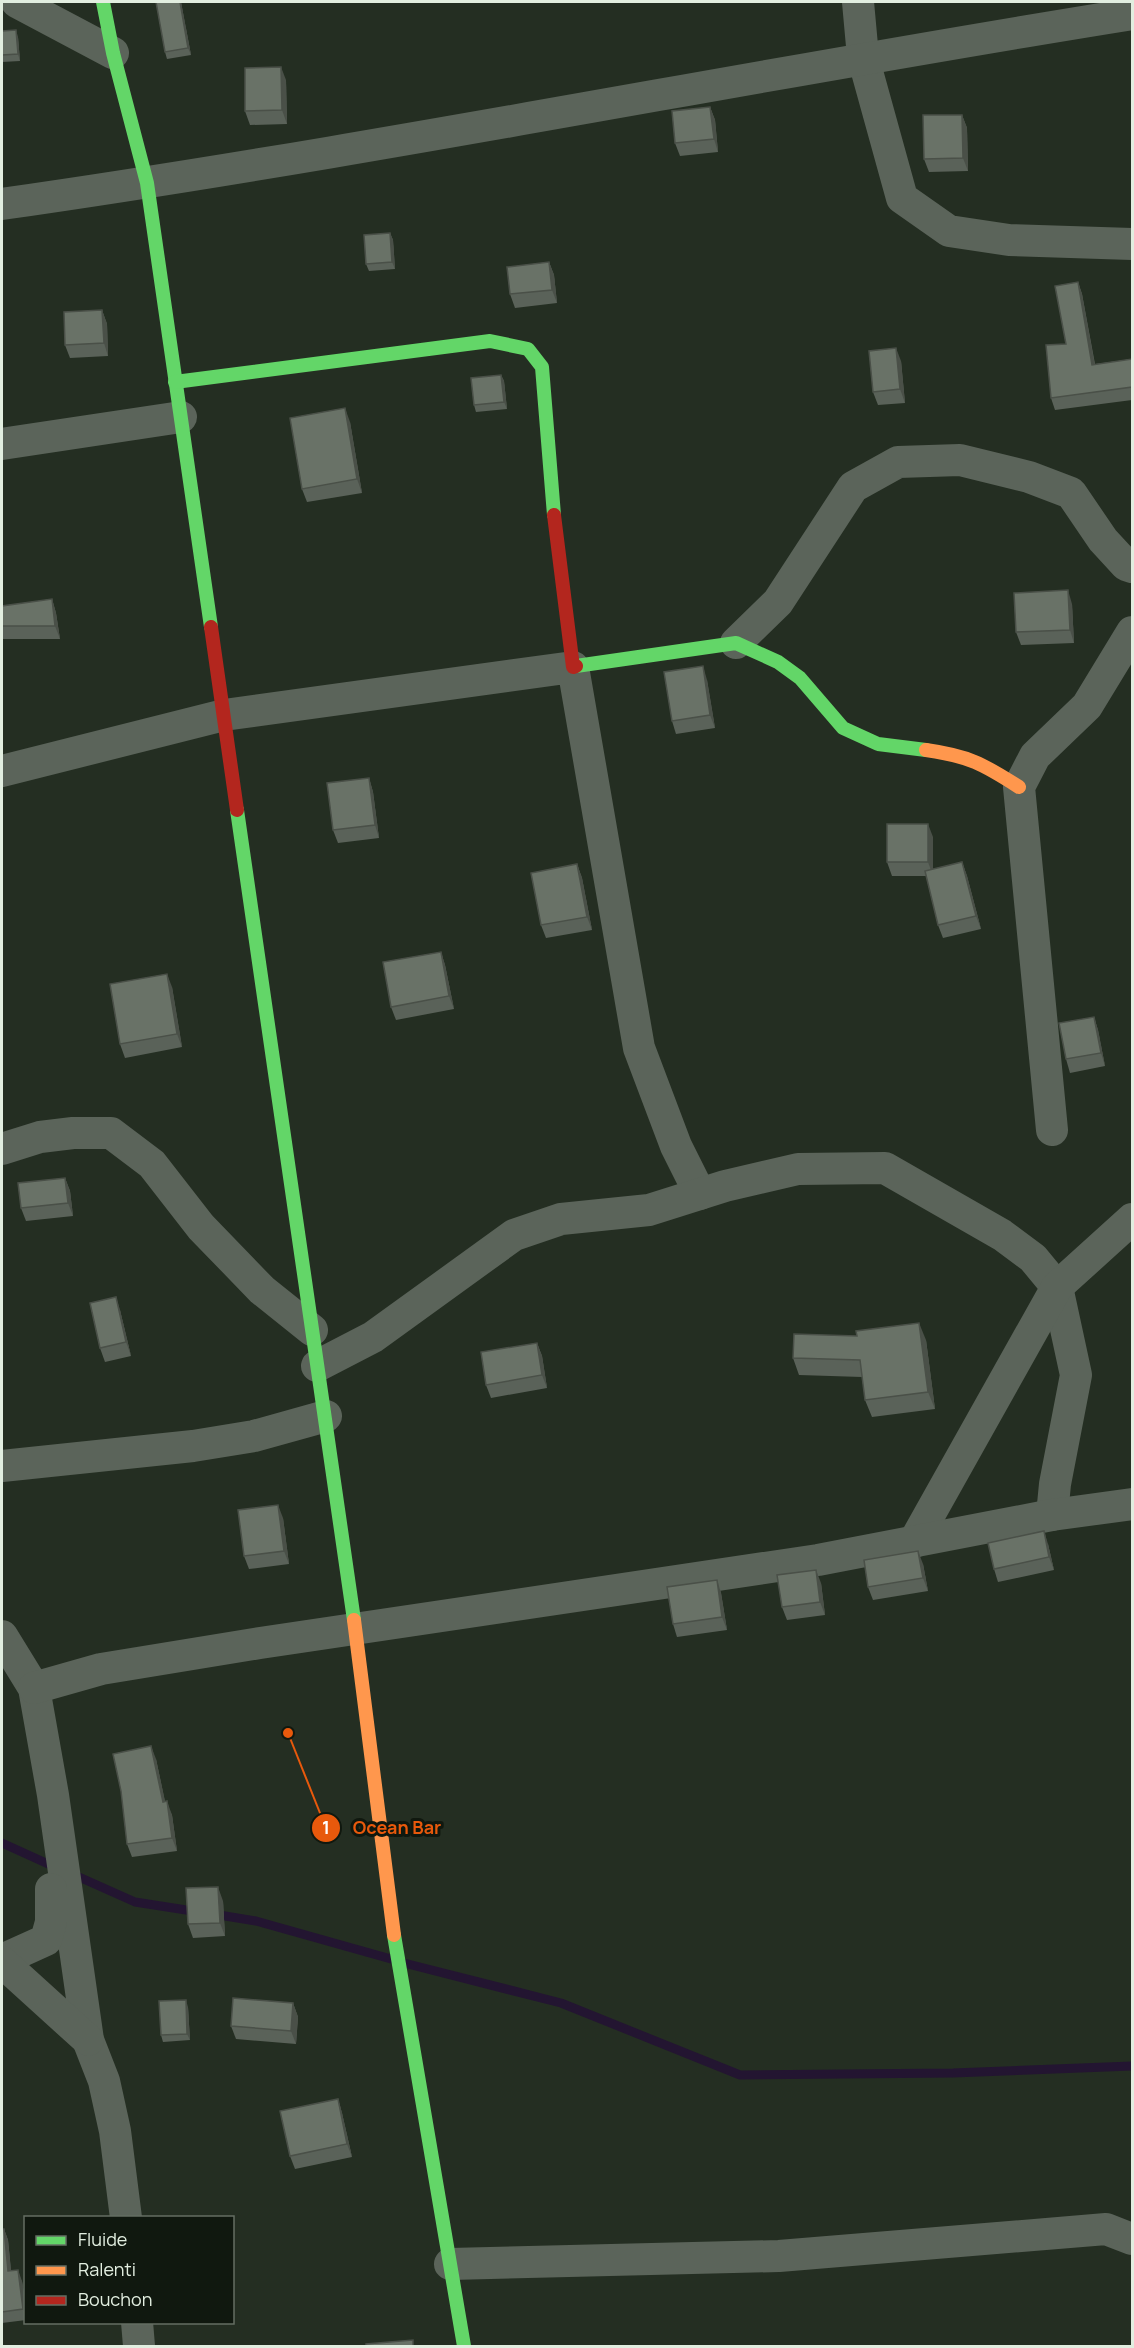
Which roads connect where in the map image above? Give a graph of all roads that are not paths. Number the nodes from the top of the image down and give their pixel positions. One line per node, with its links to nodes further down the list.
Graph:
1 (17, 2): 5 (street)
2 (103, 2): 5 (street)
3 (858, 2): 6 (street)
4 (1132, 14): 6 (street)
5 (113, 53): 7 (street)
6 (863, 57): 7 (street); 9 (street)
7 (147, 183): 8 (street); 10 (street)
8 (2, 204)
9 (1132, 244)
10 (175, 382): 11 (street); 16 (street)
11 (181, 417): 12 (street); 17 (street)
12 (2, 444)
13 (1132, 567): 15 (street)
14 (1132, 632): 19 (street)
15 (736, 643): 16 (street); 19 (street)
16 (573, 668): 17 (street); 22 (street)
17 (224, 715): 18 (street); 25 (street)
18 (2, 771)
19 (1019, 787): 20 (street)
20 (1052, 1130)
21 (2, 1149): 25 (street)
22 (700, 1194): 24 (street); 26 (street)
23 (1132, 1219): 24 (street)
24 (1057, 1287): 30 (street); 31 (street)
25 (312, 1330): 26 (street)
26 (316, 1366): 27 (street)
27 (326, 1416): 28 (street); 32 (street)
28 (2, 1466)
29 (1132, 1504): 30 (street)
30 (1052, 1515): 31 (street)
31 (914, 1542): 32 (street)
32 (356, 1628): 34 (street); 40 (street)
33 (2, 1636): 34 (street)
34 (34, 1688): 35 (street)
35 (65, 1882): 36 (street); 37 (street)
36 (2, 1961): 37 (street)
37 (88, 2040): 38 (street)
38 (126, 2216)
39 (1132, 2239): 40 (street)
40 (450, 2264): 43 (street)
41 (137, 2324): 42 (street)
42 (139, 2346)
43 (464, 2346)

